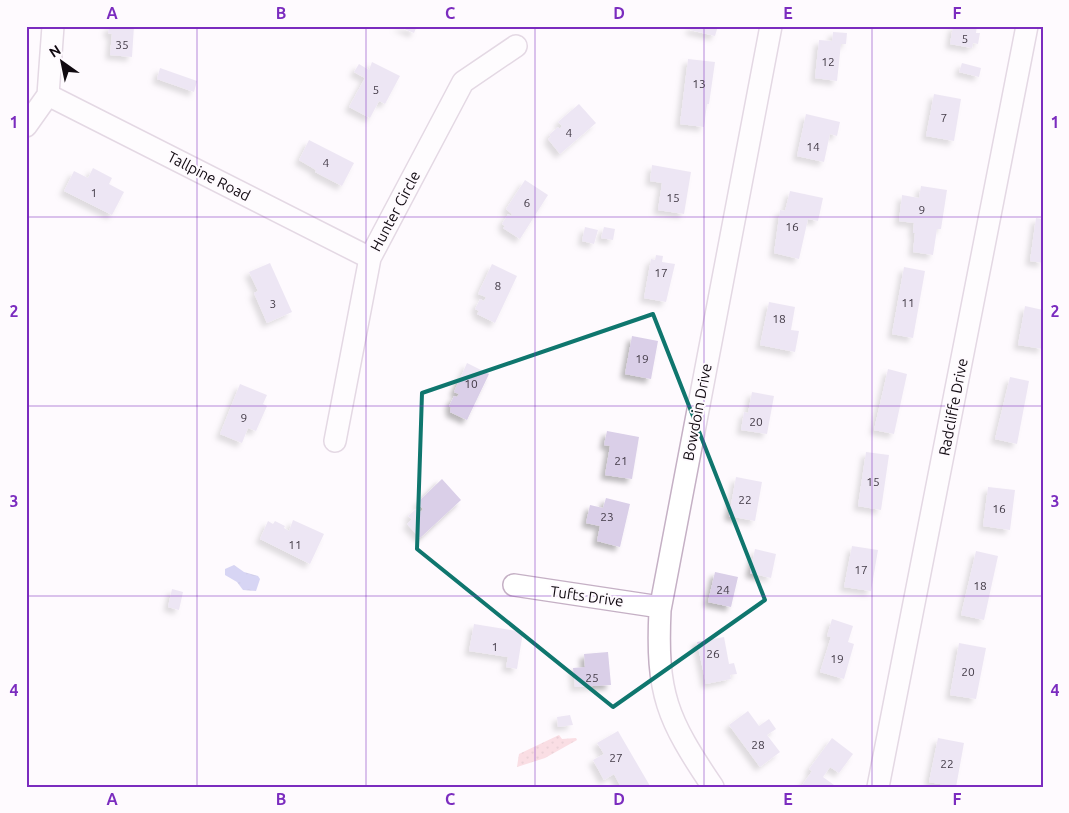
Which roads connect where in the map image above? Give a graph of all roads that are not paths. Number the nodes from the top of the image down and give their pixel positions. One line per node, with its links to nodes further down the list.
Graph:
1 (53, 26): 5 (street)
2 (771, 26): 10 (street, Bowdoin Drive)
3 (1028, 26): 12 (street, Radcliffe Drive)
4 (516, 46): 7 (street, Hunter Circle)
5 (48, 95): 6 (street); 7 (street, Tallpine Road)
6 (26, 126)
7 (370, 258): 8 (street, Hunter Circle)
8 (335, 441)
9 (514, 585): 10 (street, Tufts Drive)
10 (660, 607): 11 (street, Bowdoin Drive)
11 (713, 787)
12 (878, 787)

